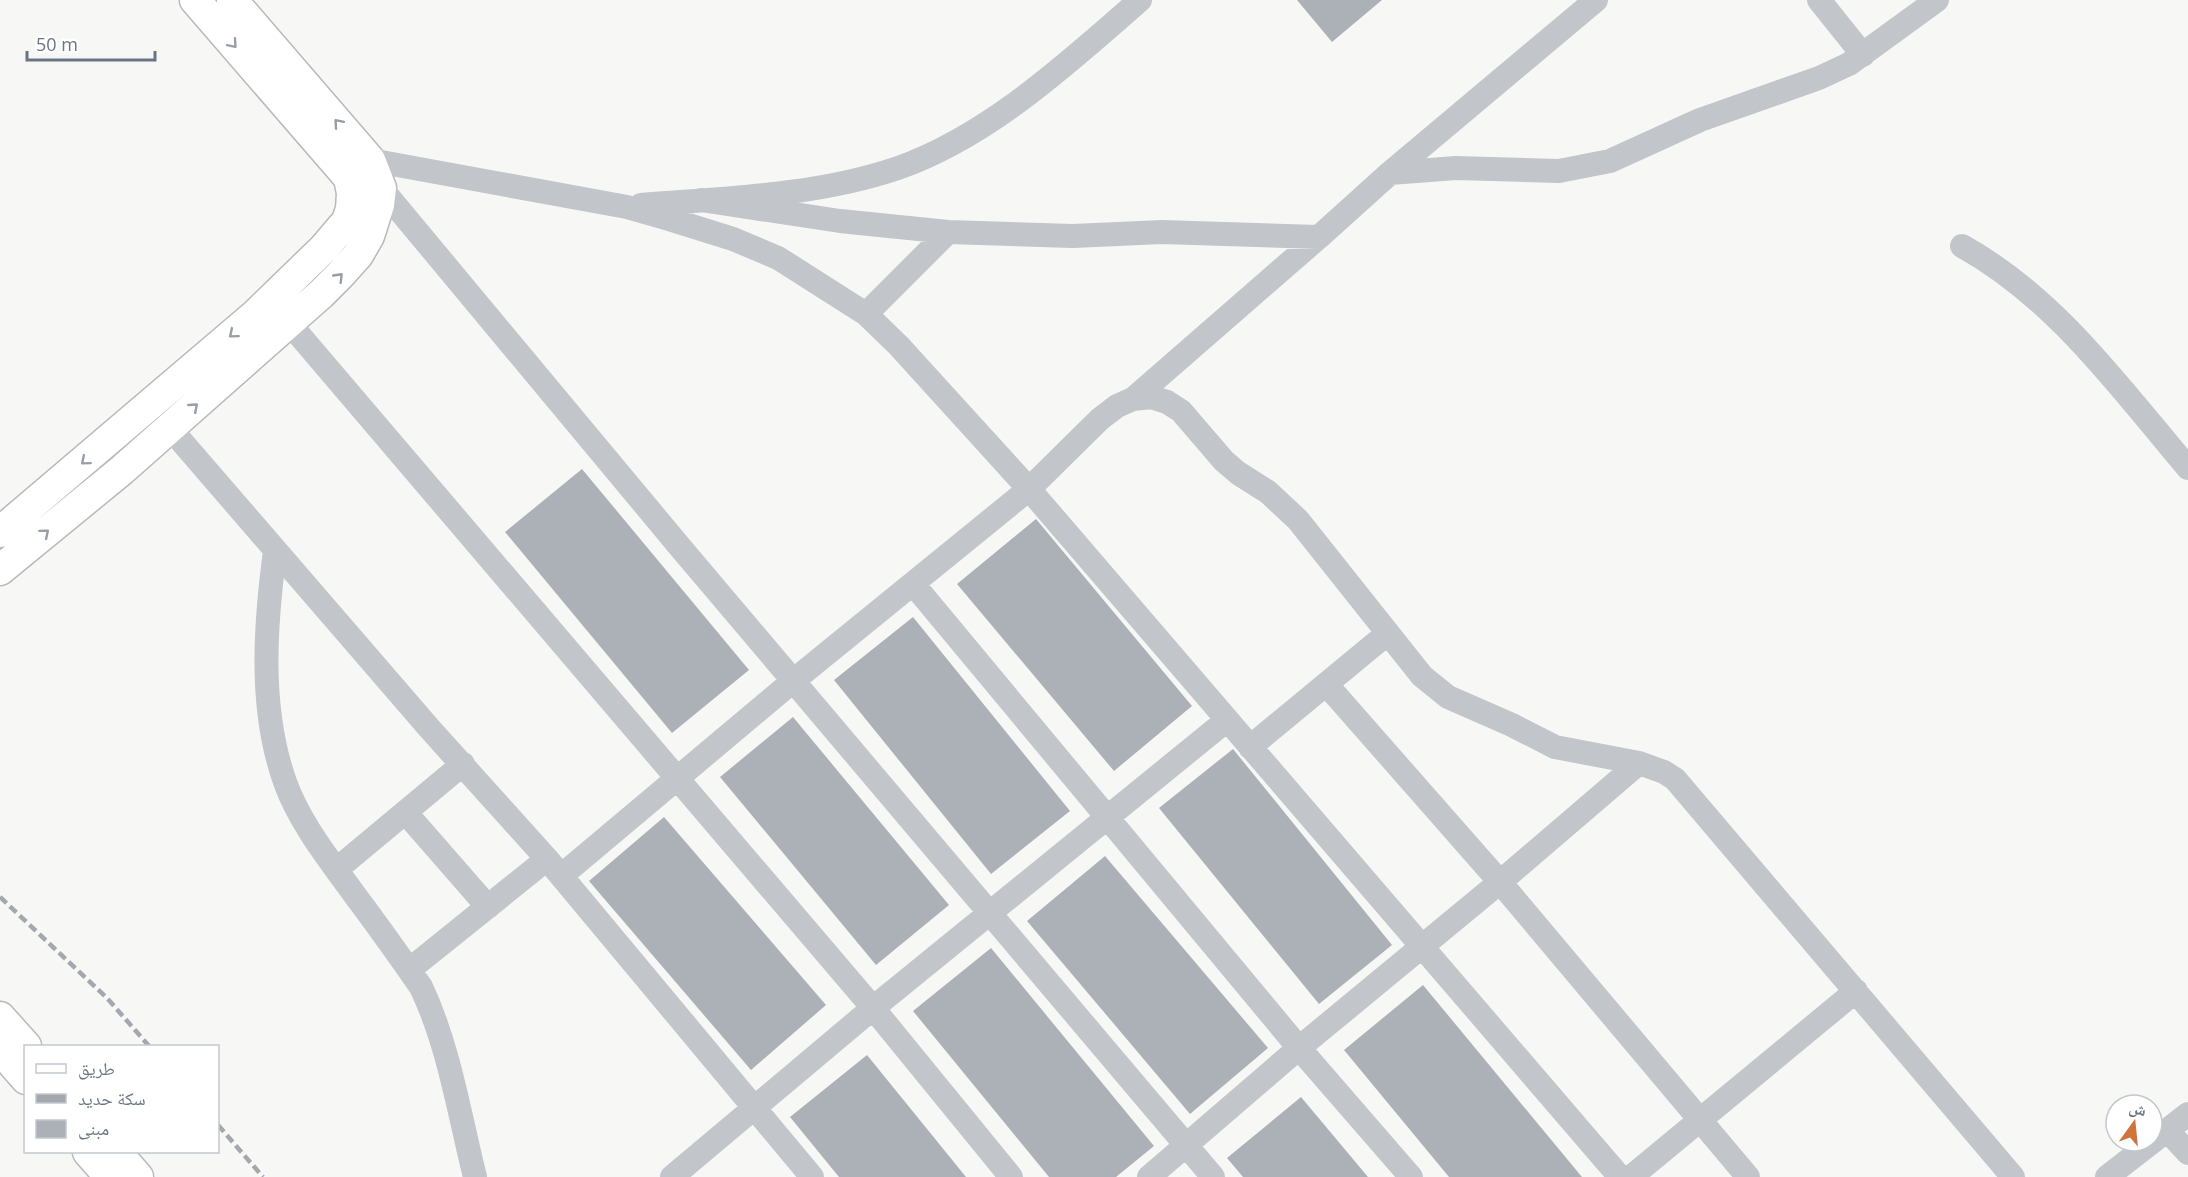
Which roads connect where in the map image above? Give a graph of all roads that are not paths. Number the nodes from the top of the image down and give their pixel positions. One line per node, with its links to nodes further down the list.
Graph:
1 (195, 0): 8 (main road, one-way to 8)
2 (232, 0): 8 (main road, one-way to 2)
3 (1140, 0): 11 (street)
4 (1596, 0): 9 (street)
5 (1819, 0): 7 (street)
6 (1937, 0): 7 (street)
7 (1863, 55): 9 (street)
8 (359, 169): 10 (main road); 12 (street); 16 (main road)
9 (1390, 172): 14 (street)
10 (381, 188): 16 (main road, one-way to 10); 27 (street)
11 (701, 200): 12 (street); 13 (street)
12 (627, 207): 17 (street)
13 (948, 232): 14 (street); 17 (street)
14 (1319, 237): 18 (street)
15 (1962, 246): 20 (street)
16 (279, 312): 19 (main road, one-way to 16); 22 (main road, one-way to 22); 33 (street)
17 (866, 314): 21 (street)
18 (1133, 399): 21 (street); 26 (street)
19 (170, 428): 23 (street); 24 (main road, one-way to 19)
20 (2188, 468)
21 (1029, 489): 25 (street); 29 (street)
22 (0, 531)
23 (275, 551): 32 (street); 37 (street)
24 (0, 570)
25 (914, 585): 27 (street); 35 (street)
26 (1388, 633): 28 (street); 31 (street)
27 (793, 681): 33 (street); 40 (street)
28 (1326, 684): 30 (street); 38 (street)
29 (1227, 720): 30 (street); 35 (street)
30 (1250, 747): 41 (street)
31 (1640, 763): 38 (street); 43 (street)
32 (463, 764): 34 (street); 36 (street)
33 (678, 779): 36 (street); 44 (street)
34 (406, 813): 37 (street); 39 (street)
35 (1107, 816): 40 (street); 47 (street)
36 (554, 867): 39 (street); 50 (street)
37 (337, 869): 42 (street)
38 (1500, 882): 41 (street); 52 (street)
39 (488, 907): 42 (street)
40 (989, 914): 44 (street); 54 (street)
41 (1421, 945): 47 (street); 67 (street)
42 (409, 970): 61 (street)
43 (1856, 991): 52 (street); 70 (street)
44 (873, 1008): 50 (street); 63 (street)
45 (0, 1017): 46 (main road)
46 (24, 1045)
47 (1299, 1048): 54 (street); 66 (street)
48 (0, 1049): 49 (main road)
49 (24, 1077)
50 (756, 1108): 58 (street); 62 (street)
51 (2188, 1114): 53 (street)
52 (1699, 1119): 68 (street); 69 (street)
53 (2167, 1130): 57 (street); 71 (street)
54 (1186, 1145): 64 (street); 65 (street)
55 (89, 1153): 59 (main road)
56 (117, 1153): 60 (main road)
57 (2188, 1153)
58 (687, 1173)
59 (110, 1177)
60 (138, 1177)
61 (475, 1177)
62 (812, 1177)
63 (1011, 1177)
64 (1149, 1177)
65 (1213, 1177)
66 (1412, 1177)
67 (1620, 1177)
68 (1631, 1177)
69 (1748, 1177)
70 (2013, 1177)
71 (2107, 1177)

